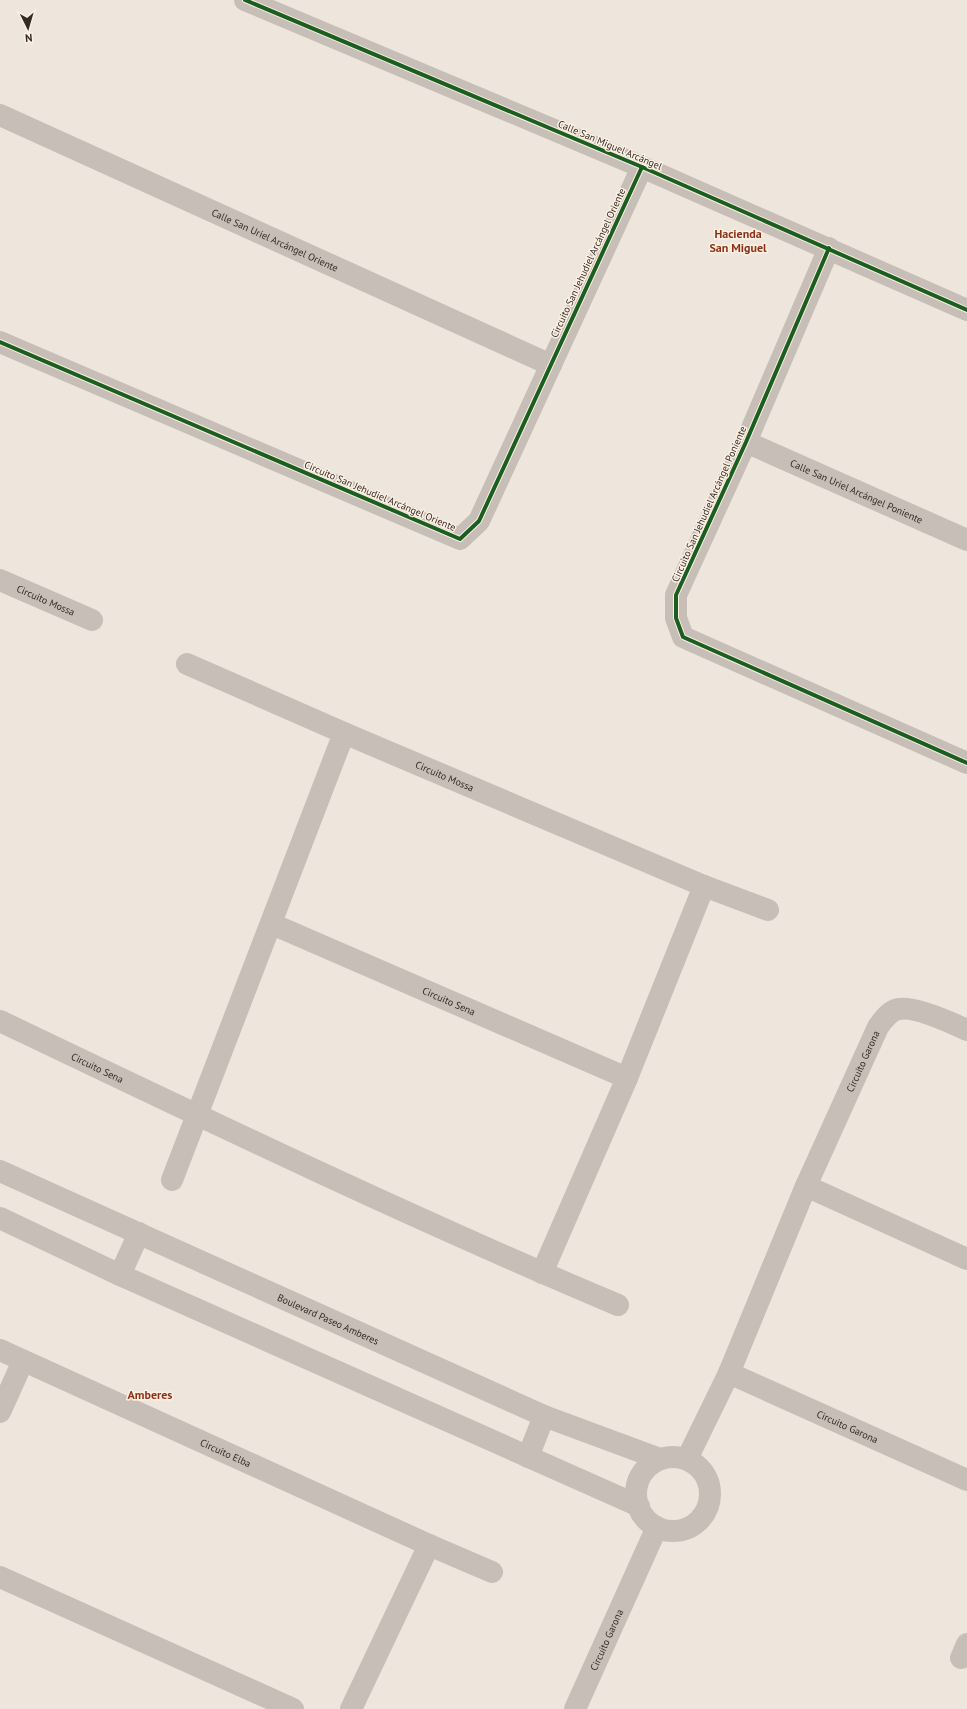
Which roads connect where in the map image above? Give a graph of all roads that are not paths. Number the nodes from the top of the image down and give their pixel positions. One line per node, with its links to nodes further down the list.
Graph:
1 (245, 0): 3 (street, Calle San Miguel Arcángel)
2 (0, 115): 7 (street, Calle San Uriel Arcángel Oriente)
3 (642, 167): 4 (street, Calle San Miguel Arcángel); 7 (street, Circuito San Jehudiel Arcángel Oriente)
4 (829, 248): 5 (street, Calle San Miguel Arcángel); 8 (street, Circuito San Jehudiel Arcángel Poniente)
5 (967, 310)
6 (0, 342): 7 (street, Circuito San Jehudiel Arcángel Oriente)
7 (550, 365)
8 (746, 442): 9 (street, Calle San Uriel Arcángel Poniente); 14 (street, Circuito San Jehudiel Arcángel Poniente)
9 (967, 540)
10 (0, 580): 11 (street, Circuito Mossa)
11 (92, 620)
12 (187, 664): 13 (street, Circuito Mossa)
13 (344, 733): 15 (street, Circuito Mossa); 17 (street)
14 (967, 763)
15 (704, 886): 16 (street); 20 (street)
16 (768, 910)
17 (272, 924): 20 (street, Circuito Sena); 21 (street)
18 (0, 1021): 21 (street, Circuito Sena)
19 (967, 1030): 24 (street, Circuito Garona)
20 (627, 1078): 28 (street)
21 (196, 1114): 23 (street); 28 (street, Circuito Sena)
22 (0, 1171): 26 (street, Boulevard Paseo Amberes)
23 (172, 1180)
24 (806, 1186): 27 (street); 33 (street, Circuito Garona)
25 (0, 1218): 29 (street)
26 (139, 1233): 29 (street); 35 (street, Boulevard Paseo Amberes)
27 (967, 1259)
28 (542, 1273): 30 (street, Circuito Sena)
29 (120, 1275): 36 (street)
30 (618, 1305)
31 (0, 1350): 32 (street, Circuito Elba)
32 (23, 1361): 34 (street); 42 (street, Circuito Elba)
33 (729, 1373): 38 (street, Circuito Garona); 39 (street, Circuito Garona)
34 (0, 1412)
35 (544, 1416): 36 (street); 37 (street, Boulevard Paseo Amberes)
36 (528, 1457): 40 (street)
37 (660, 1459): 38 (street); 40 (street)
38 (687, 1459): 41 (street)
39 (967, 1480)
40 (639, 1506): 41 (street)
41 (657, 1527): 47 (street, Circuito Garona)
42 (428, 1545): 43 (street, Circuito Elba); 46 (street)
43 (492, 1572)
44 (0, 1577): 45 (street)
45 (293, 1709)
46 (351, 1709)
47 (575, 1709)

